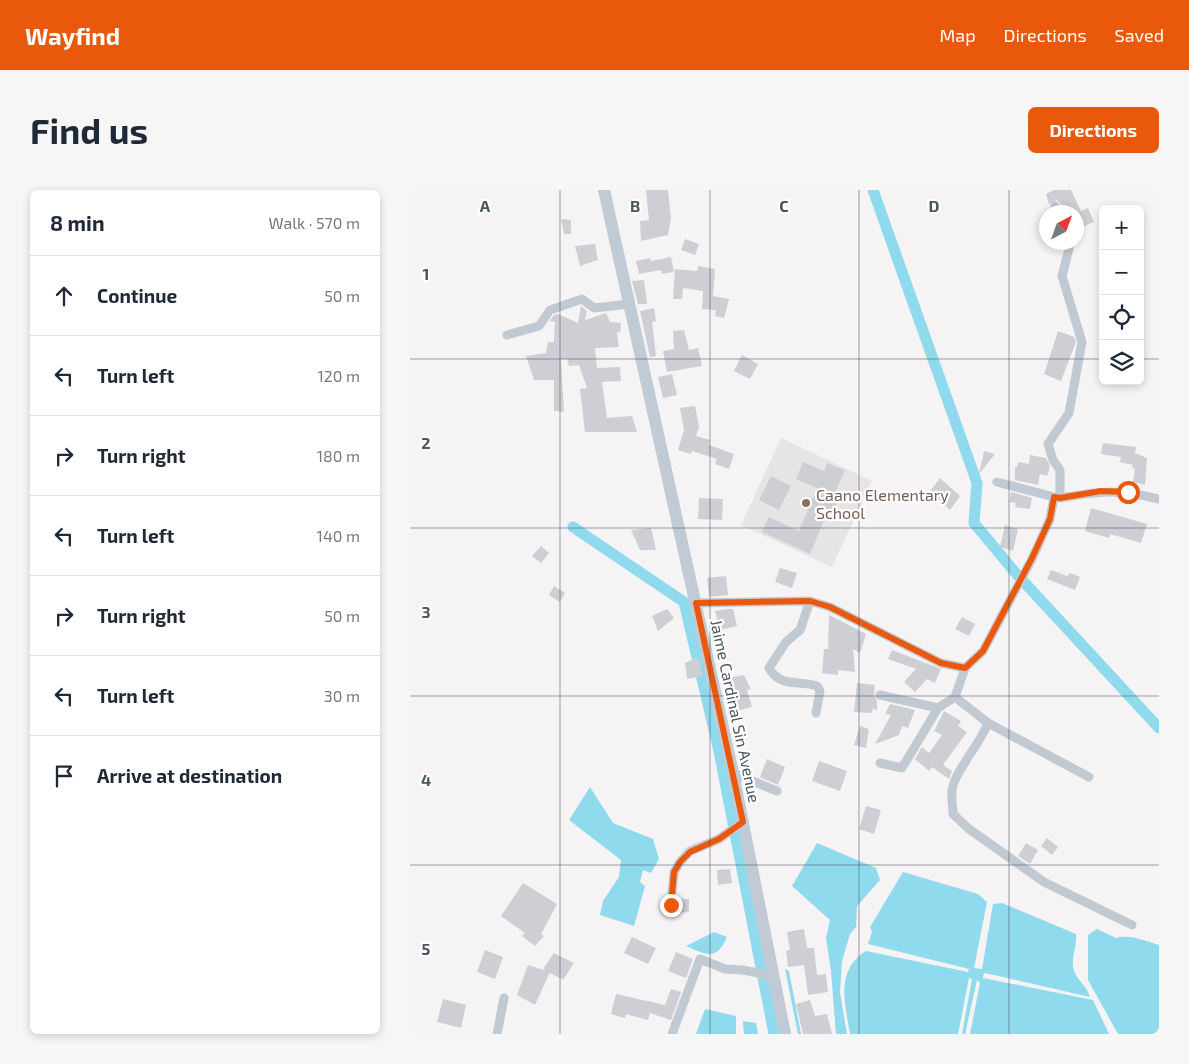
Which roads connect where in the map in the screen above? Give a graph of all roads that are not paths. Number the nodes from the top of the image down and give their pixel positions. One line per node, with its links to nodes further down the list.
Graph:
1 (604, 190): 3 (main road, Jaime Cardinal Sin Avenue)
2 (1069, 250): 6 (street)
3 (629, 304): 4 (street); 9 (main road, Jaime Cardinal Sin Avenue)
4 (507, 335)
5 (997, 482): 6 (street)
6 (1057, 498): 7 (street); 10 (street)
7 (1159, 499)
8 (810, 601): 9 (street); 10 (street); 14 (street)
9 (696, 603): 17 (main road, Jaime Cardinal Sin Avenue)
10 (965, 668): 12 (street)
11 (880, 695): 13 (street)
12 (955, 696): 13 (street); 15 (street)
13 (938, 708): 16 (street)
14 (816, 713)
15 (988, 723): 18 (street); 22 (street)
16 (880, 763)
17 (733, 773): 19 (street); 20 (main road, Jaime Cardinal Sin Avenue)
18 (1089, 777)
19 (777, 791)
20 (743, 822): 21 (street); 23 (main road, Jaime Cardinal Sin Avenue)
21 (671, 905)
22 (1132, 925)
23 (772, 976): 26 (street); 27 (main road, Jaime Cardinal Sin Avenue)
24 (504, 998): 25 (street)
25 (497, 1034)
26 (672, 1034)
27 (785, 1034)

